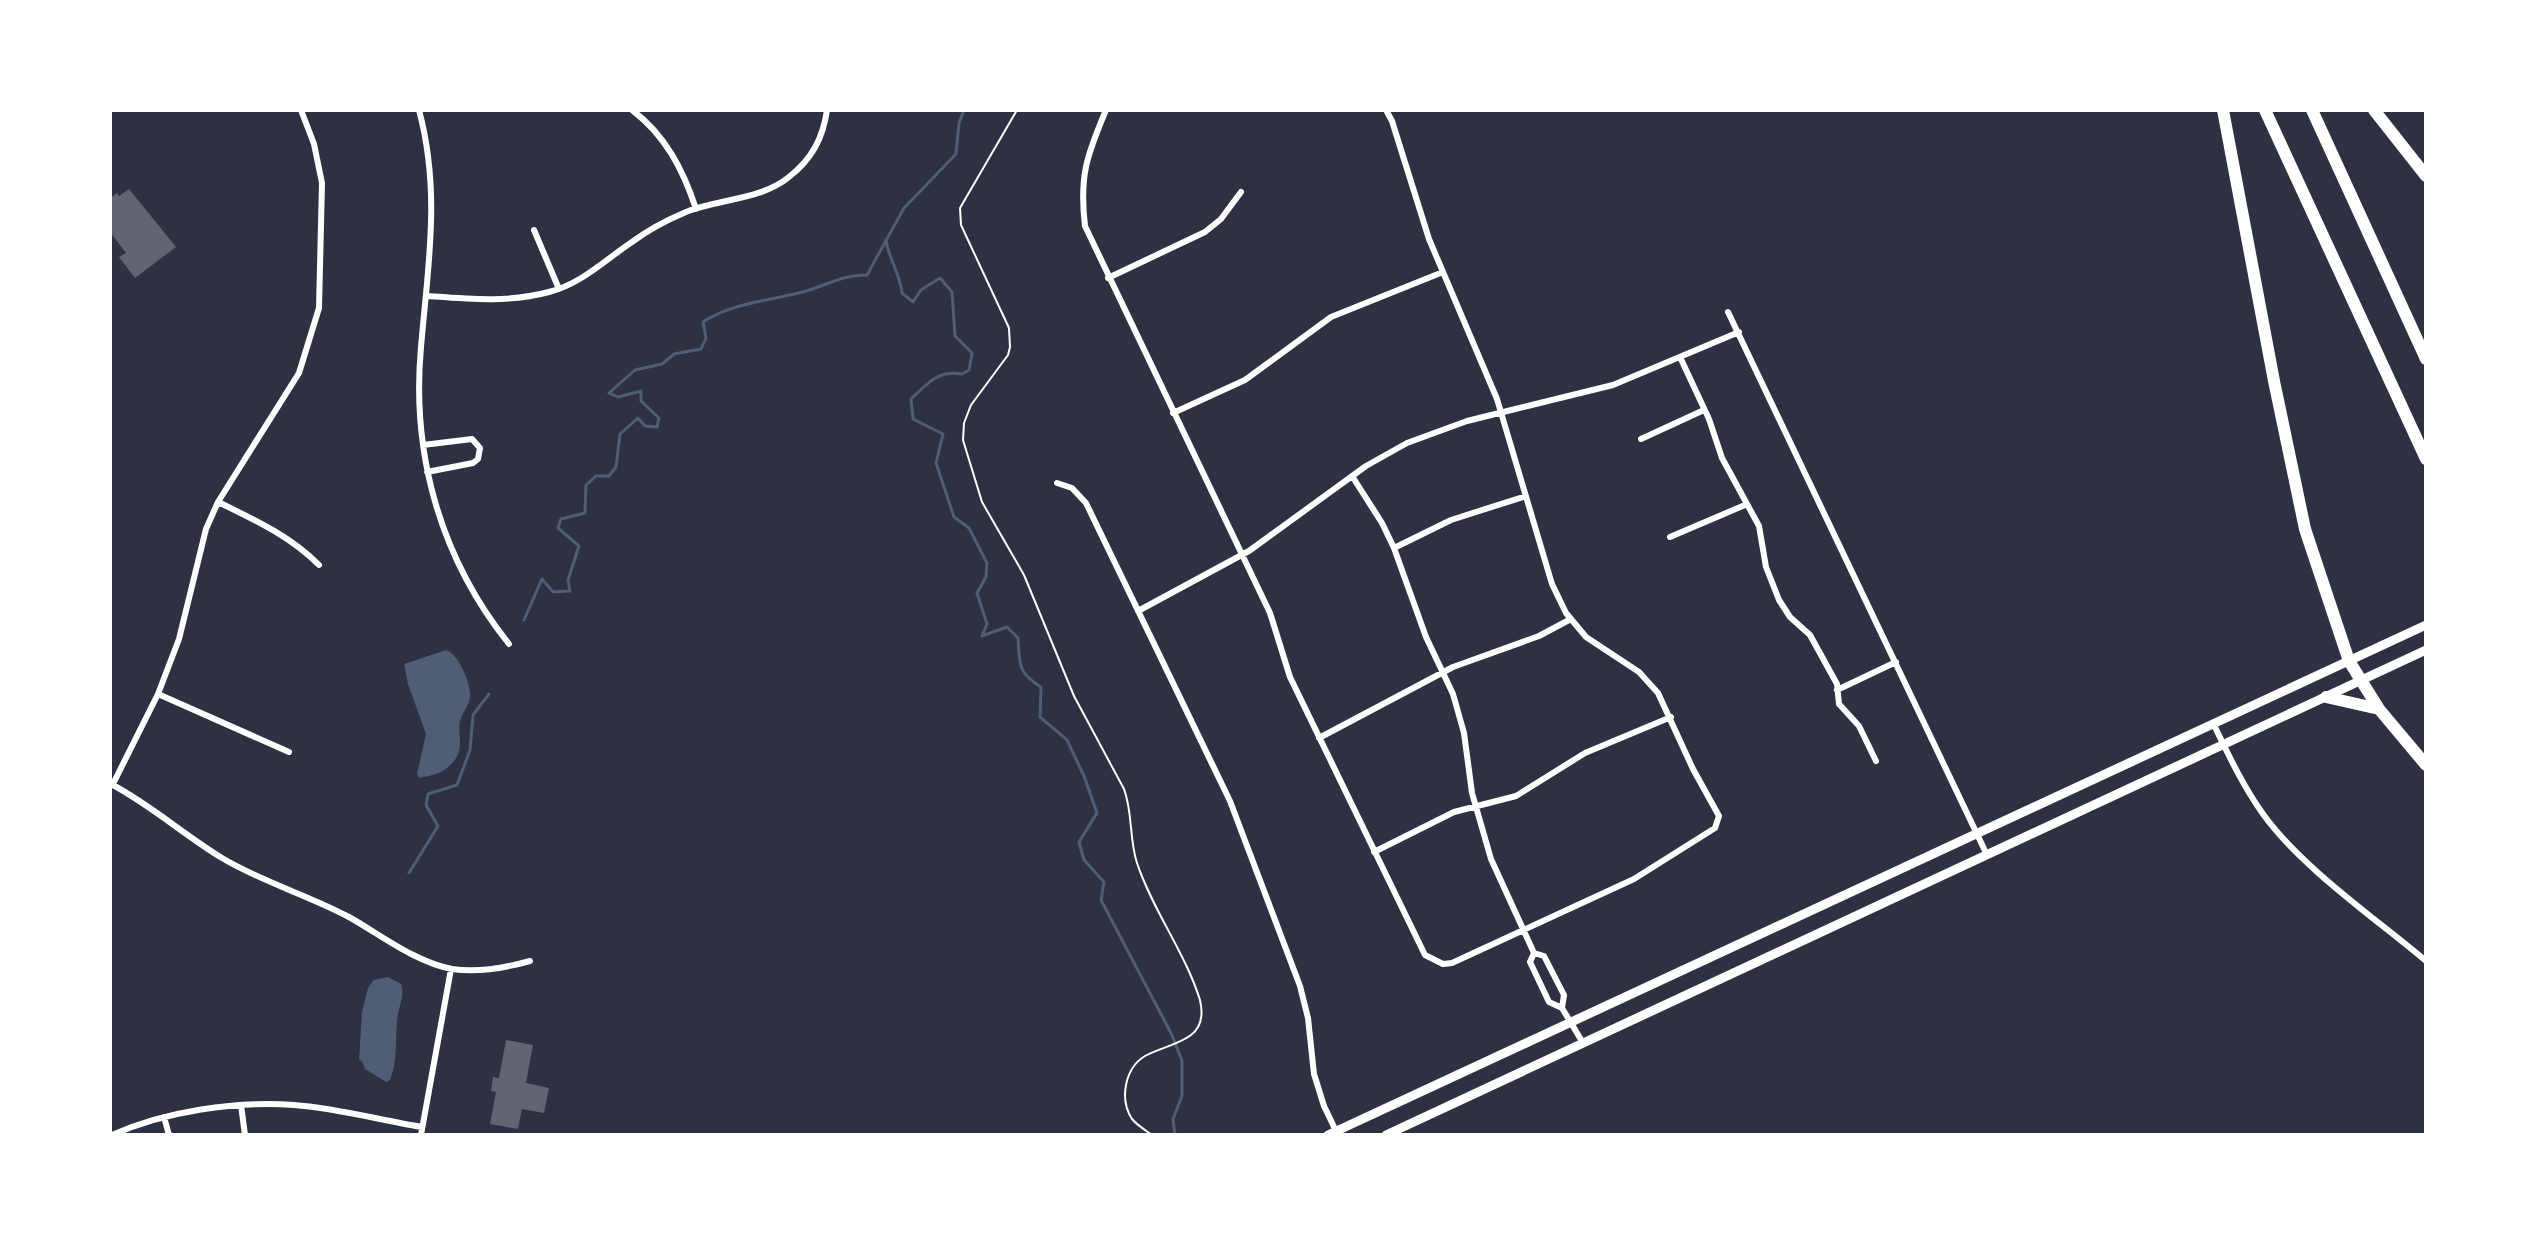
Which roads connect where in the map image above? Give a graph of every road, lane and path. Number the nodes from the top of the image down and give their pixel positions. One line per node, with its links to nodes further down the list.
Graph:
1 (301, 110): 34 (street)
2 (419, 110): 19 (street)
3 (632, 110): 14 (street)
4 (827, 110): 14 (street)
5 (1017, 110): 80 (path)
6 (1106, 110): 17 (street)
7 (1386, 110): 16 (street)
8 (2223, 110): 45 (highway)
9 (2265, 110): 29 (highway)
10 (2312, 110): 23 (highway)
11 (2374, 110): 12 (highway)
12 (2426, 176)
13 (1241, 192): 17 (street)
14 (696, 209): 18 (street)
15 (534, 230): 18 (street)
16 (1443, 272): 25 (street); 26 (street)
17 (1108, 278): 25 (street)
18 (559, 289): 19 (street)
19 (427, 296): 28 (street)
20 (1728, 312): 21 (street)
21 (1739, 332): 22 (street); 46 (street)
22 (1680, 357): 24 (street); 26 (street)
23 (2426, 359)
24 (1704, 410): 27 (street); 35 (street)
25 (1173, 413): 38 (street)
26 (1501, 413): 31 (street); 33 (street)
27 (1641, 439)
28 (423, 445): 30 (street); 30 (street)
29 (2426, 459)
30 (427, 472): 43 (street)
31 (1352, 476): 37 (street); 38 (street)
32 (1057, 483): 40 (street)
33 (1526, 496): 37 (street); 41 (street)
34 (218, 502): 39 (street); 50 (street)
35 (1745, 505): 36 (street); 49 (street)
36 (1670, 537)
37 (1394, 548): 47 (street)
38 (1243, 554): 40 (street); 55 (street)
39 (319, 565)
40 (1138, 611): 76 (street)
41 (1569, 620): 47 (street); 53 (street)
42 (2426, 625): 45 (main road)
43 (509, 644)
44 (2426, 650): 48 (main road)
45 (2349, 661): 48 (highway); 54 (main road)
46 (1896, 662): 49 (street); 62 (street)
47 (1443, 672): 55 (street); 61 (street)
48 (2360, 681): 51 (main road); 52 (highway)
49 (1837, 690): 58 (street)
50 (158, 694): 57 (street); 60 (street)
51 (2326, 697): 52 (highway); 56 (main road)
52 (2379, 709): 59 (highway)
53 (1671, 717): 61 (street); 65 (street)
54 (2213, 723): 56 (street); 62 (main road)
55 (1319, 738): 63 (street)
56 (2223, 744): 64 (main road); 68 (street)
57 (289, 752)
58 (1876, 761)
59 (2426, 765)
60 (112, 784): 69 (street)
61 (1476, 807): 63 (street); 65 (street)
62 (1977, 833): 64 (street); 71 (main road)
63 (1374, 852): 65 (street)
64 (1987, 855): 72 (main road)
65 (1523, 929): 66 (street)
66 (1534, 953): 70 (street); 70 (street)
67 (530, 961): 69 (street)
68 (2426, 961)
69 (451, 969): 75 (street)
70 (1562, 1008): 71 (street)
71 (1571, 1021): 72 (street); 76 (main road)
72 (1583, 1043): 81 (main road)
73 (241, 1105): 74 (street); 75 (street); 79 (street)
74 (164, 1117): 77 (street); 78 (street)
75 (421, 1131)
76 (1332, 1133)
77 (112, 1135)
78 (169, 1135)
79 (245, 1135)
80 (1152, 1135)
81 (1386, 1135)

